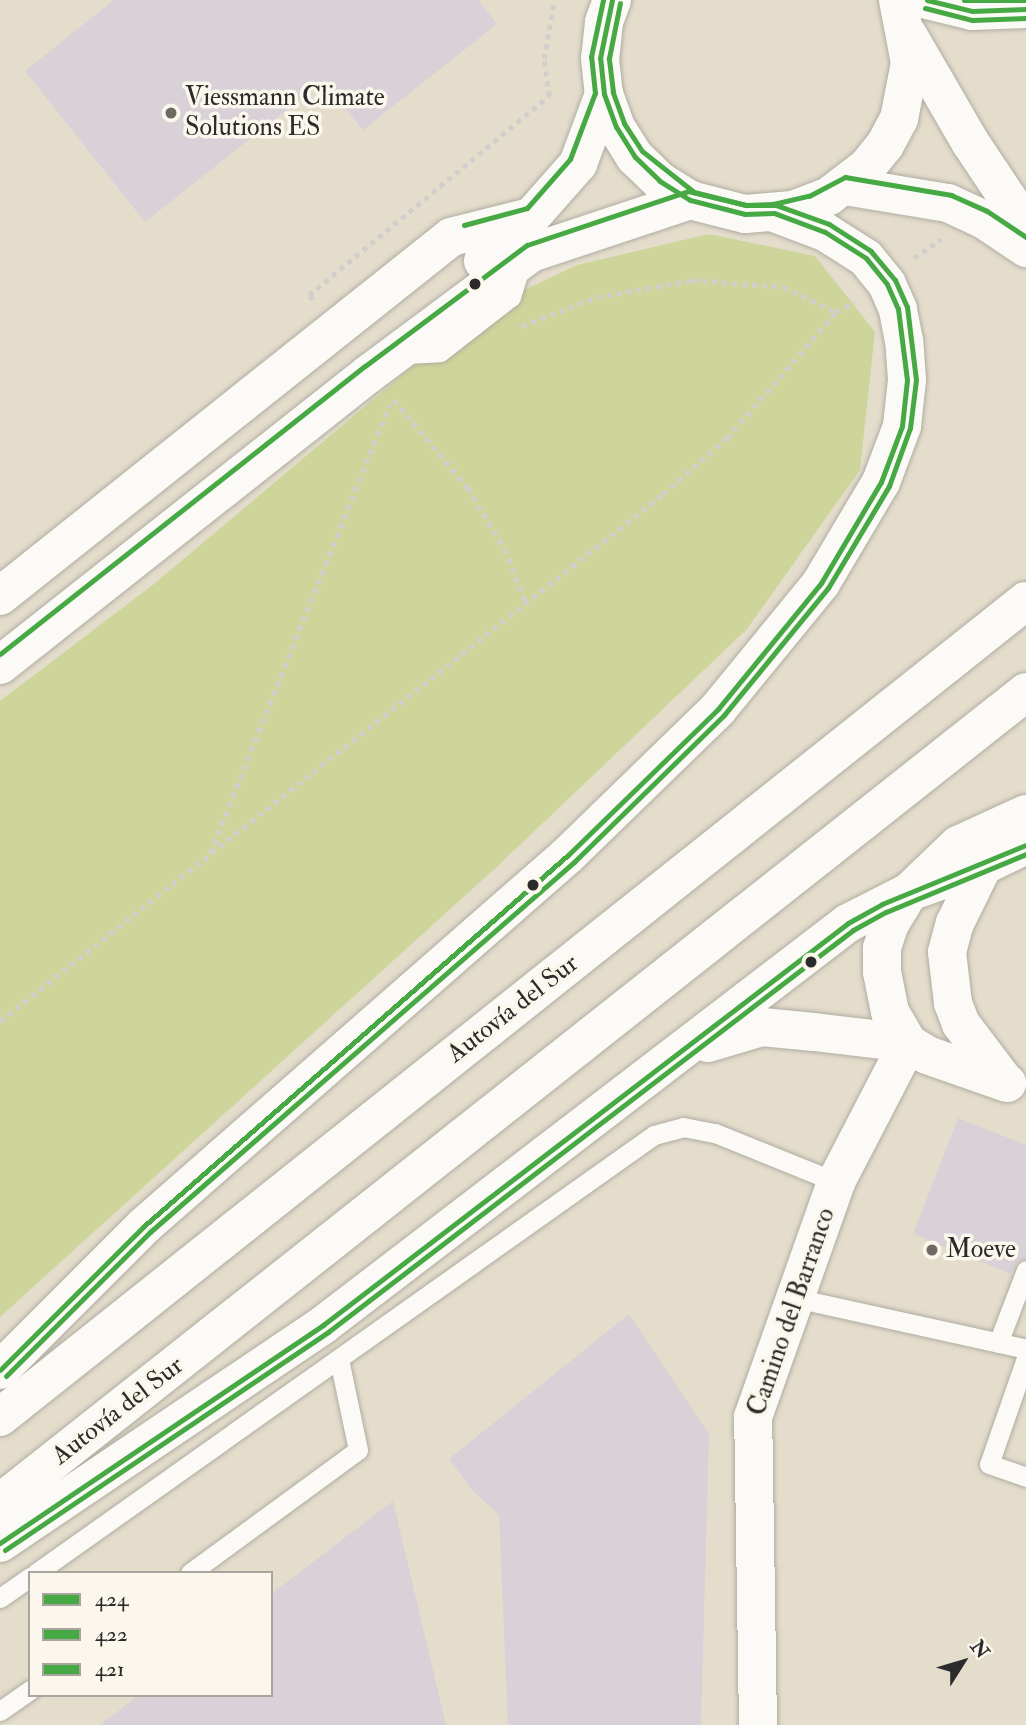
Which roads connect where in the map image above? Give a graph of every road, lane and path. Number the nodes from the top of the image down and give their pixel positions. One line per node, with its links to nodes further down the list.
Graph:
1 (612, 0): 5 (main road)
2 (927, 0): 3 (main road)
3 (1026, 9)
4 (903, 17): 6 (main road); 9 (main road)
5 (604, 94): 7 (main road); 10 (main road)
6 (845, 186): 8 (main road); 11 (main road)
7 (690, 200): 8 (main road); 10 (main road)
8 (774, 213): 36 (main road)
9 (1026, 226)
10 (521, 239): 13 (main road); 16 (main road); 17 (main road)
11 (1026, 248)
12 (836, 312): 15 (path)
13 (0, 596)
14 (1026, 601): 37 (main road, Autovía del Sur)
15 (526, 603): 21 (path); 21 (path)
16 (0, 639)
17 (0, 665)
18 (1026, 692): 39 (main road, Autovía del Sur)
19 (1026, 814): 23 (main road)
20 (1026, 845): 22 (main road)
21 (210, 855): 25 (path)
22 (983, 866): 23 (main road); 24 (main road)
23 (909, 892): 26 (main road); 27 (main road)
24 (953, 1003): 26 (main road); 28 (main road)
25 (0, 1021)
26 (908, 1043): 27 (main road); 28 (main road); 29 (main road, Camino del Barranco)
27 (675, 1059): 40 (main road)
28 (1016, 1085)
29 (836, 1182): 31 (main road, Camino del Barranco); 35 (lane)
30 (1026, 1270): 32 (lane)
31 (795, 1298): 32 (lane); 47 (main road, Camino del Barranco)
32 (998, 1343): 33 (lane)
33 (1026, 1349)
34 (1026, 1358): 38 (lane)
35 (340, 1359): 41 (lane); 42 (lane)
36 (0, 1370)
37 (0, 1417)
38 (1026, 1477)
39 (0, 1503)
40 (0, 1543)
41 (39, 1571)
42 (193, 1571)
43 (28, 1578): 44 (lane)
44 (0, 1598)
45 (28, 1691): 46 (lane)
46 (0, 1711)
47 (758, 1725)

